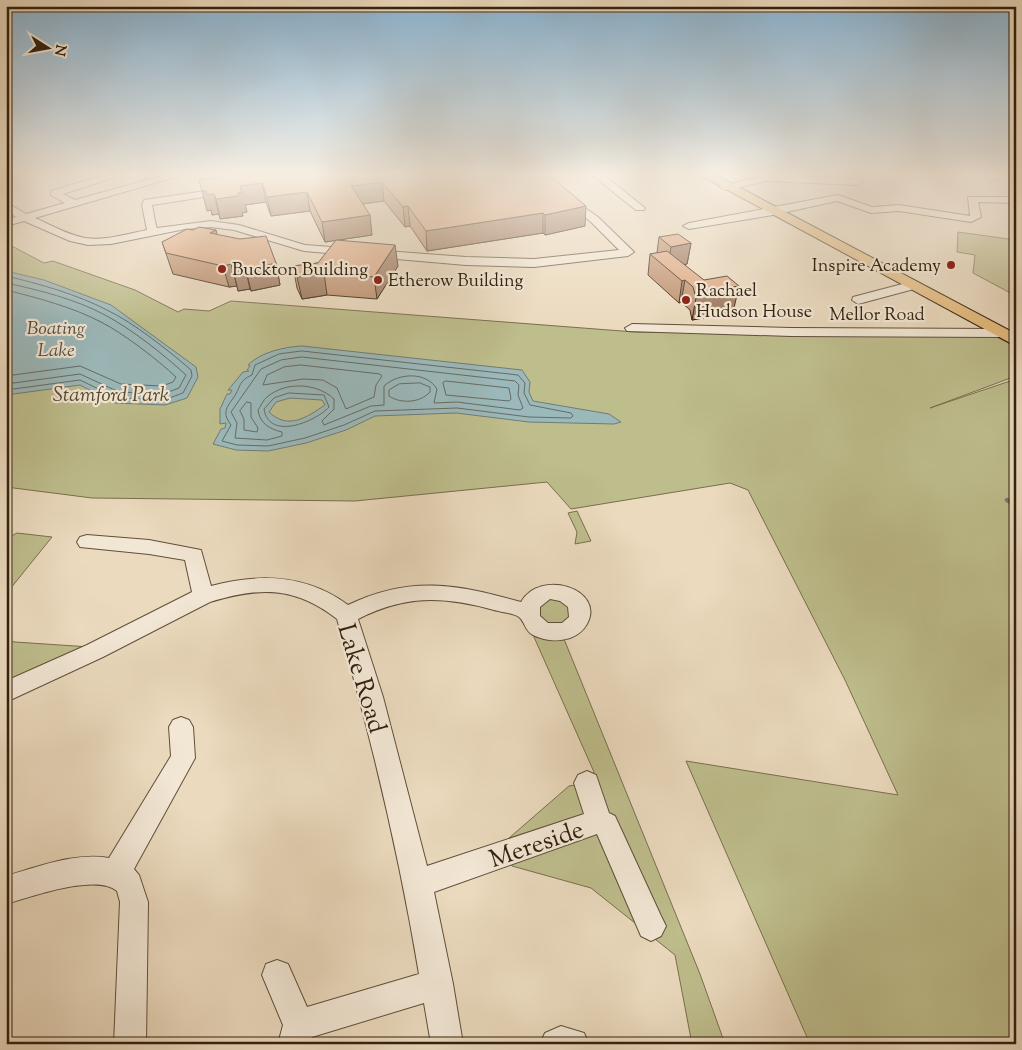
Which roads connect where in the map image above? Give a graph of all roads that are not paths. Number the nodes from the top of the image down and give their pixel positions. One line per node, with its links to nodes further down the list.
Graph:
1 (39, 224): 9 (street)
2 (150, 224): 9 (street)
3 (212, 224): 5 (street)
4 (212, 224): 9 (street)
5 (599, 224)
6 (701, 224): 8 (street)
7 (795, 224): 10 (main road)
8 (689, 226)
9 (154, 232)
10 (910, 286): 11 (street); 13 (main road)
11 (858, 300)
12 (632, 328): 13 (street, Mellor Road)
13 (1011, 338)
14 (87, 542): 15 (street)
15 (203, 596): 17 (street, Lake Road); 18 (street, Lake Road)
16 (528, 612): 17 (street)
17 (346, 615): 23 (street, Lake Road)
18 (6, 692)
19 (181, 727): 22 (street)
20 (587, 783): 21 (street)
21 (599, 821): 23 (street, Mereside); 25 (street, Mereside)
22 (116, 872): 24 (street); 29 (street)
23 (418, 883): 27 (street, Lake Road)
24 (6, 890)
25 (651, 926)
26 (277, 975): 28 (street)
27 (438, 984): 28 (street); 30 (street, Lake Road)
28 (297, 1034)
29 (130, 1044)
30 (447, 1044)
31 (556, 1044): 32 (street)
32 (573, 1044)

